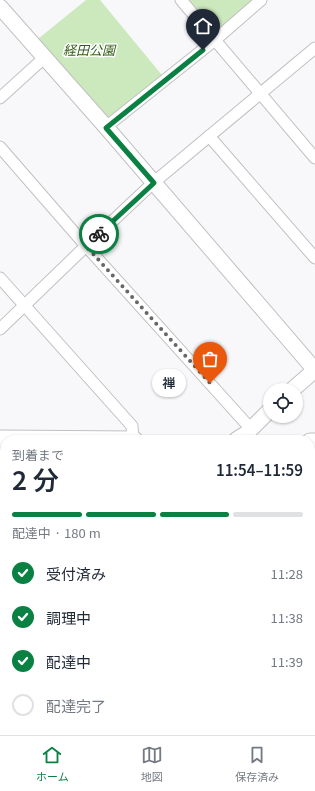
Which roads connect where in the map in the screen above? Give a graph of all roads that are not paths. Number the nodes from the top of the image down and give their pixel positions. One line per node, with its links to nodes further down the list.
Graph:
1 (8, 0): 4 (street)
2 (181, 0): 5 (street)
3 (261, 0): 5 (street)
4 (0, 7): 7 (street)
5 (215, 40): 8 (street); 10 (street)
6 (315, 48): 8 (street)
7 (45, 58): 9 (street); 10 (street)
8 (260, 93): 11 (street); 13 (street)
9 (0, 98)
10 (106, 128): 14 (street)
11 (209, 136): 14 (street); 16 (street)
12 (0, 147): 15 (street)
13 (315, 158)
14 (154, 183): 15 (street); 20 (street)
15 (86, 246): 18 (street); 23 (street)
16 (315, 258)
17 (0, 278): 18 (street)
18 (25, 306): 19 (street); 24 (street)
19 (0, 329)
20 (315, 370): 21 (street)
21 (300, 383)
22 (263, 417): 23 (street)
23 (251, 429): 25 (street)
24 (133, 435)
25 (243, 435)

